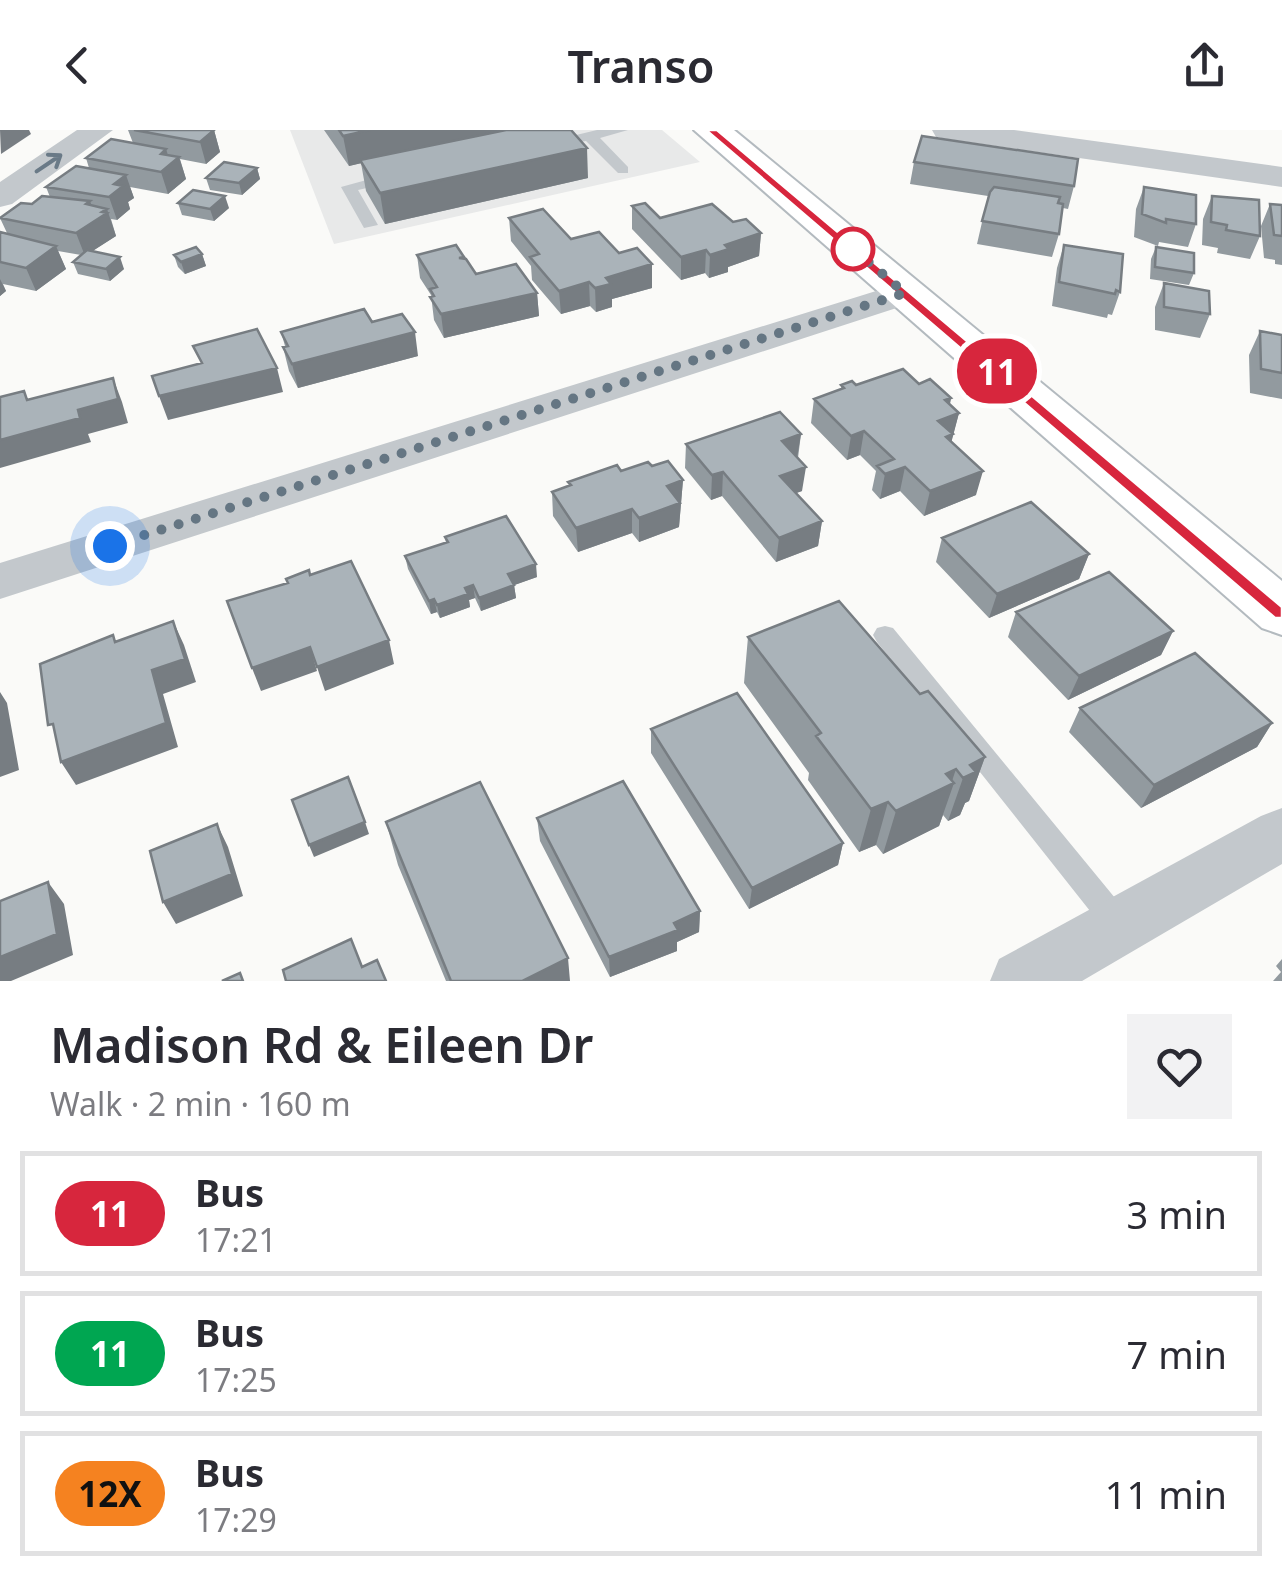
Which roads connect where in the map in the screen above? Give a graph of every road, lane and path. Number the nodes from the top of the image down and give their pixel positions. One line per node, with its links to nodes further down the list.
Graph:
1 (98, 130): 10 (street, one-way to 1)
2 (620, 130): 5 (lane)
3 (712, 130): 12 (main road)
4 (947, 130): 9 (street)
5 (590, 136): 6 (lane); 7 (lane)
6 (537, 146)
7 (623, 170)
8 (406, 175): 11 (lane)
9 (1282, 177)
10 (0, 197)
11 (370, 225)
12 (905, 293): 13 (street); 14 (main road)
13 (0, 581)
14 (1282, 613)
15 (885, 635): 17 (lane)
16 (1282, 834): 17 (street)
17 (1120, 925): 18 (street)
18 (1022, 981)

